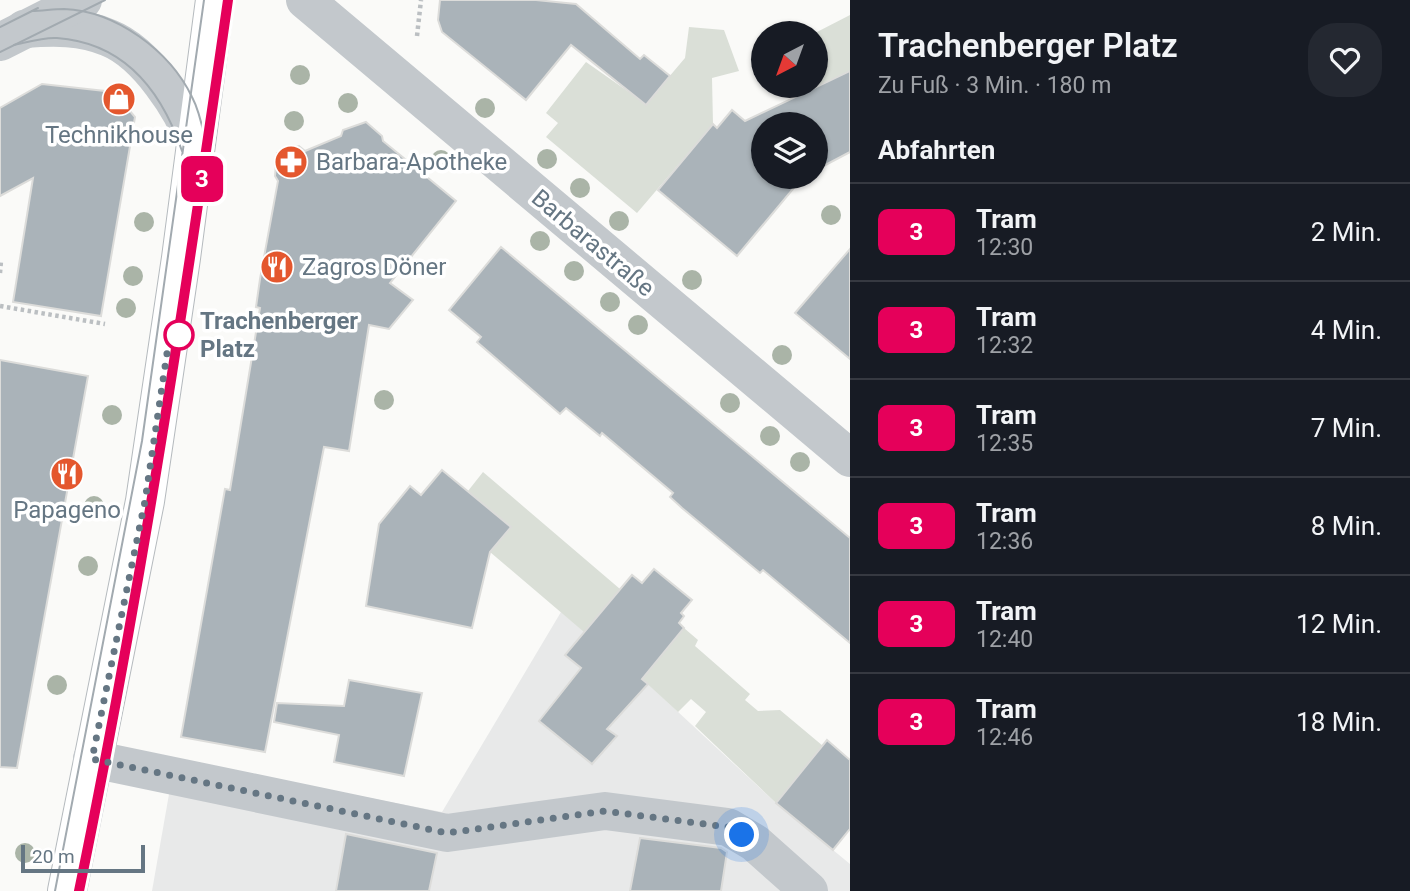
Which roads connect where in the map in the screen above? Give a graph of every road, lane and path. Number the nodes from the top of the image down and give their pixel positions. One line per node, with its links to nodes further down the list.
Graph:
1 (83, 0): 5 (street)
2 (215, 0): 7 (main road)
3 (421, 0): 6 (path)
4 (308, 3): 12 (street, Barbarastraße)
5 (12, 36): 7 (street)
6 (417, 36)
7 (195, 144): 13 (main road)
8 (1, 261): 9 (path)
9 (0, 273)
10 (0, 306): 11 (path)
11 (105, 324)
12 (850, 458)
13 (92, 759): 14 (main road); 15 (street)
14 (67, 891)
15 (809, 891)

